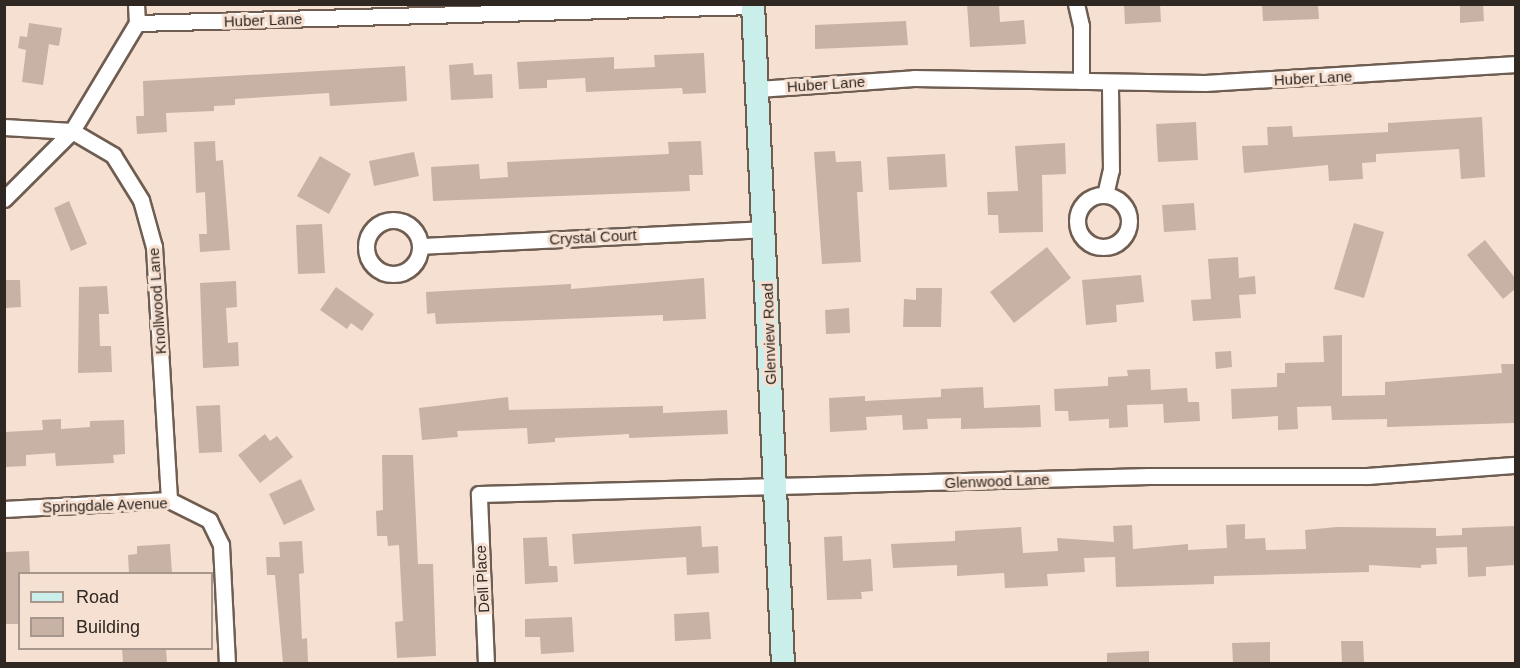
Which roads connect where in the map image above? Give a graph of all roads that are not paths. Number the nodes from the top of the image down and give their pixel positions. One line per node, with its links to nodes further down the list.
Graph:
1 (136, 4): 4 (street)
2 (1076, 4): 6 (street)
3 (753, 5): 4 (street, Huber Lane); 8 (main road, Glenview Road)
4 (137, 23): 10 (street)
5 (1515, 64): 7 (street, Huber Lane)
6 (1081, 81): 7 (street, Huber Lane); 8 (street, Huber Lane)
7 (1110, 82): 11 (street)
8 (758, 89): 13 (main road, Glenview Road)
9 (4, 127): 10 (street, Knollwood Lane)
10 (72, 131): 12 (street); 18 (street, Knollwood Lane)
11 (1105, 195)
12 (4, 199)
13 (765, 229): 14 (street, Crystal Court); 16 (main road, Glenview Road)
14 (420, 246)
15 (1515, 465): 16 (street, Glenwood Lane)
16 (775, 487): 17 (street, Glenwood Lane); 22 (main road, Glenview Road)
17 (478, 494): 21 (street, Dell Place)
18 (169, 500): 19 (street, Springdale Avenue); 20 (street, Springdale Avenue)
19 (4, 509)
20 (227, 663)
21 (486, 663)
22 (783, 663)

